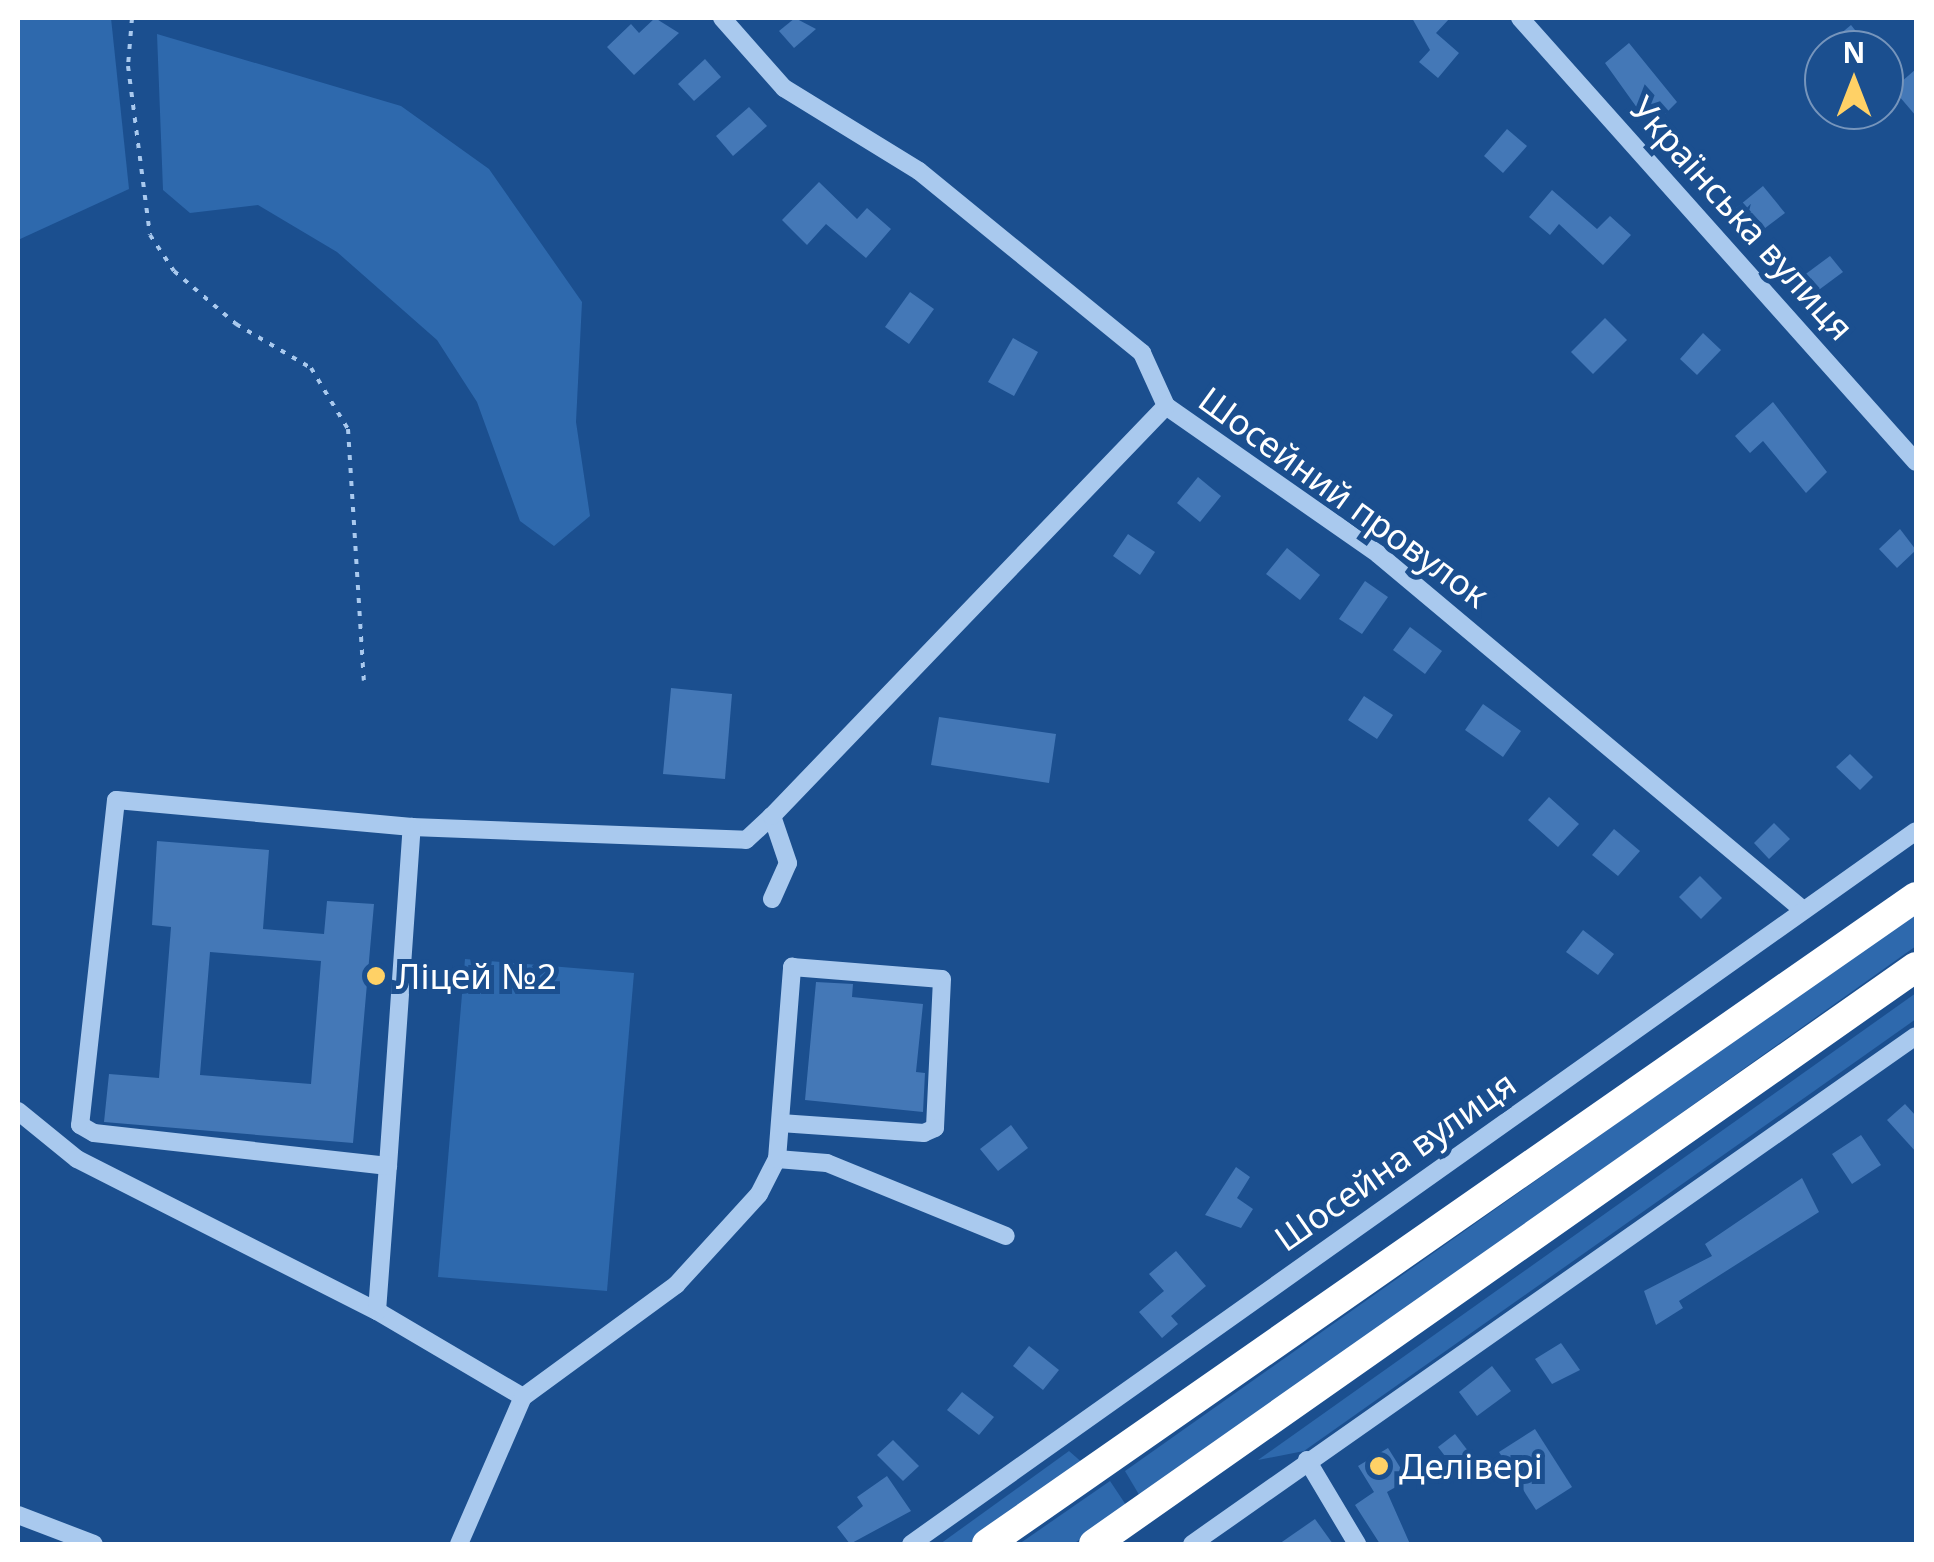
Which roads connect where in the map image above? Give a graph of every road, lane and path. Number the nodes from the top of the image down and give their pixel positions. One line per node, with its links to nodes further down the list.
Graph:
1 (132, 18): 6 (path)
2 (722, 18): 4 (street, Шосейний провулок)
3 (1520, 18): 5 (street, Українська вулиця)
4 (1166, 406): 7 (street); 12 (street, Шосейний провулок)
5 (1916, 462)
6 (364, 680)
7 (772, 816): 8 (street); 11 (street)
8 (412, 828): 18 (street); 18 (street)
9 (1916, 831): 12 (street, Шосейна вулиця)
10 (1916, 897): 27 (highway)
11 (772, 900)
12 (1803, 910): 26 (street, Шосейна вулиця)
13 (1916, 967): 28 (highway)
14 (1916, 1036): 22 (street)
15 (18, 1111): 20 (street)
16 (780, 1123): 16 (street); 17 (street)
17 (777, 1159): 19 (street); 21 (street)
18 (388, 1166): 20 (street)
19 (1006, 1236)
20 (377, 1311): 21 (street)
21 (523, 1397): 25 (street)
22 (1307, 1460): 29 (street); 30 (street)
23 (18, 1515): 24 (street)
24 (94, 1544)
25 (459, 1544)
26 (911, 1544)
27 (987, 1544)
28 (1094, 1544)
29 (1192, 1544)
30 (1357, 1544)

